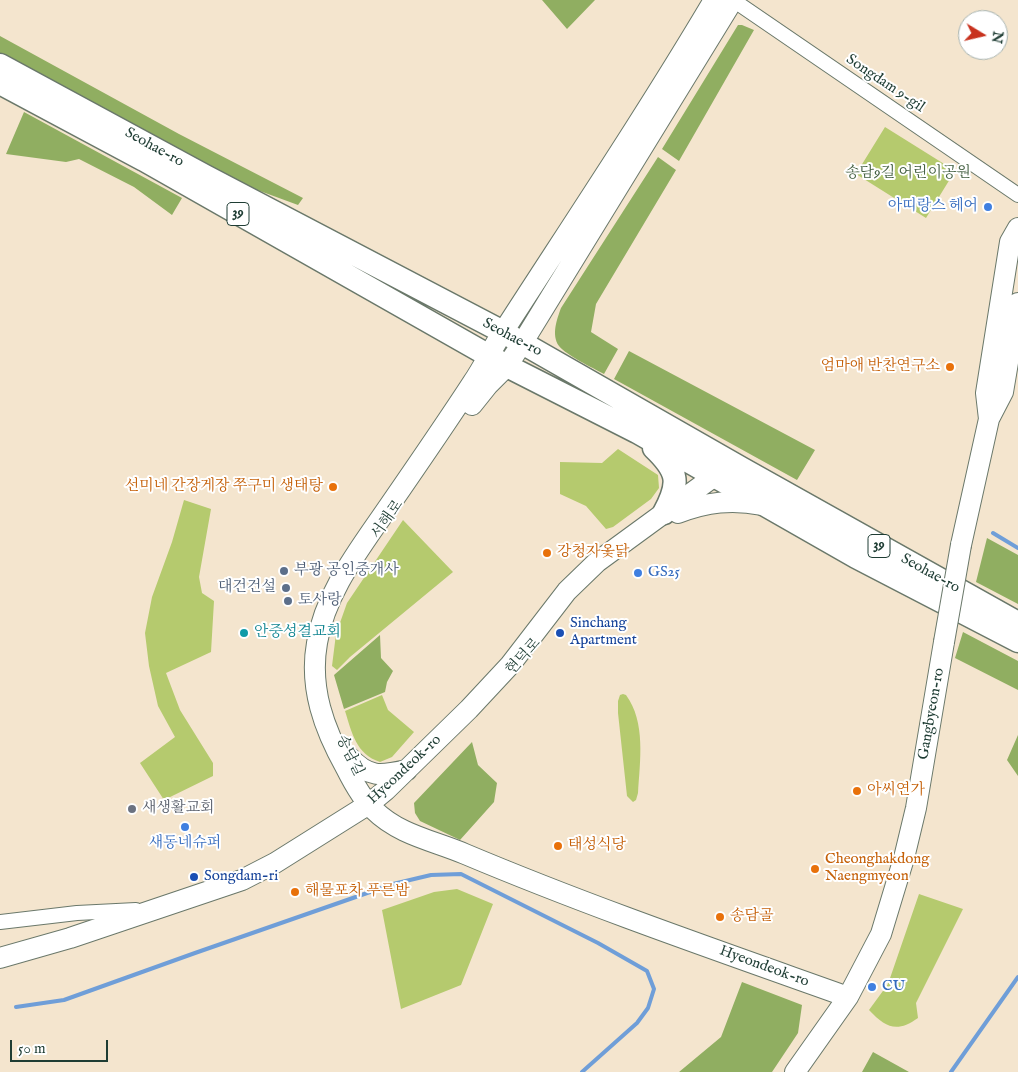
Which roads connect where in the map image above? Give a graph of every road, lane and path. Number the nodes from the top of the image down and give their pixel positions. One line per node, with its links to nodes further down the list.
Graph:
1 (714, 0): 8 (main road)
2 (733, 0): 5 (street, Songdam 9-gil); 9 (main road)
3 (0, 65): 8 (main road, Seohae-ro / 39)
4 (0, 83): 10 (main road, Seohae-ro / 39)
5 (1018, 194)
6 (1018, 228): 11 (main road, Gangbyeon-ro)
7 (1018, 304): 11 (main road, Gangbyeon-ro)
8 (503, 332): 9 (main road, Seohae-ro / 39); 10 (main road)
9 (523, 342): 10 (main road); 13 (main road, Seohae-ro / 39)
10 (498, 361): 12 (main road, Seohae-ro / 39); 18 (main road, 서해로); 21 (main road)
11 (989, 420): 25 (main road, Gangbyeon-ro, bridge)
12 (637, 432): 13 (main road, Seohae-ro / 39); 15 (main road)
13 (728, 472): 14 (main road, Seohae-ro / 39); 15 (main road, Hyeondeok-ro); 16 (main road, Seohae-ro / 39)
14 (764, 505): 15 (main road); 17 (main road, Seohae-ro / 39)
15 (671, 513): 20 (main road, Hyeondeok-ro); 21 (main road, 현덕로)
16 (1018, 623)
17 (1018, 641)
18 (324, 698): 19 (main road, 송담길)
19 (349, 757): 20 (main road); 21 (main road, 송담길)
20 (407, 770): 21 (main road, Hyeondeok-ro)
21 (375, 807): 22 (main road, 현덕로); 25 (main road, Hyeondeok-ro)
22 (157, 909): 23 (street); 24 (main road)
23 (0, 922)
24 (0, 958)
25 (848, 996): 26 (main road, Gangbyeon-ro)
26 (795, 1072)

